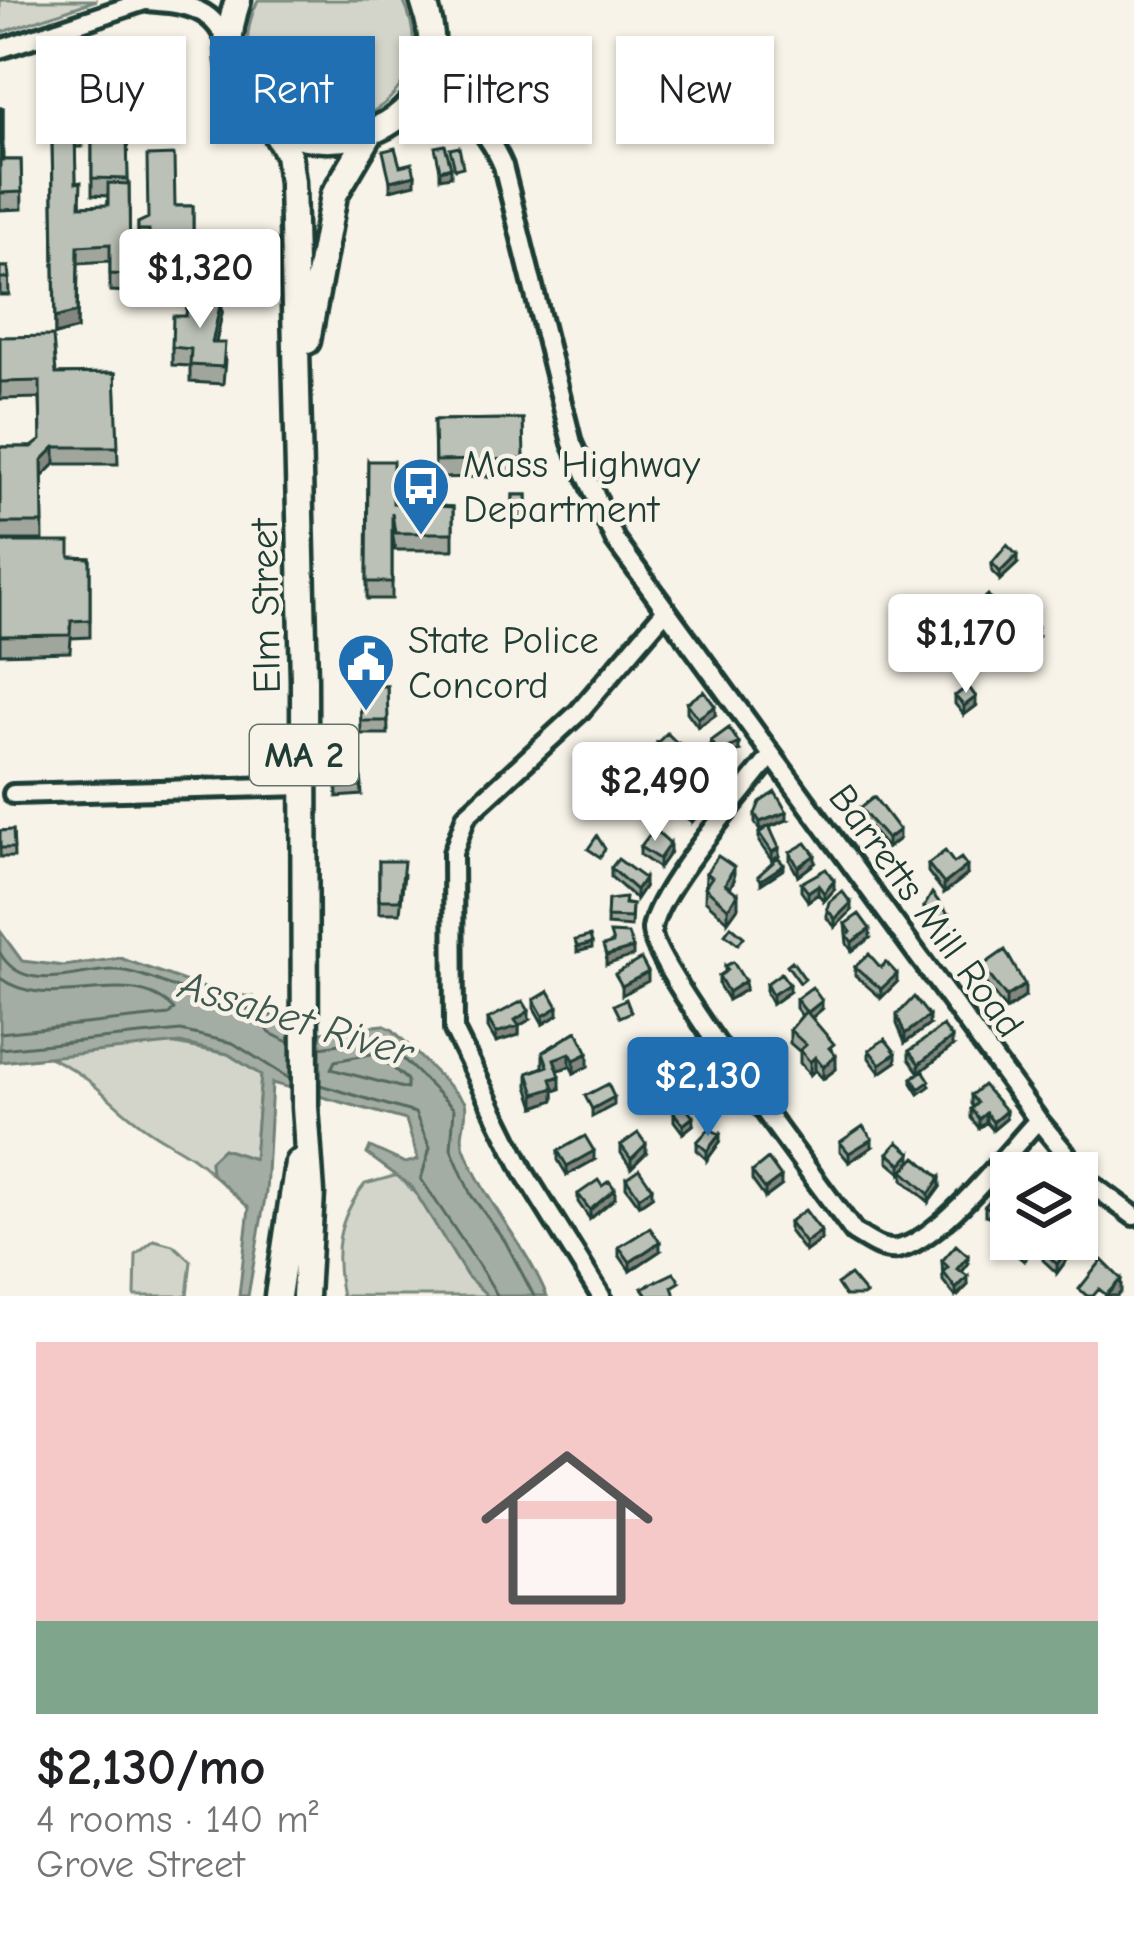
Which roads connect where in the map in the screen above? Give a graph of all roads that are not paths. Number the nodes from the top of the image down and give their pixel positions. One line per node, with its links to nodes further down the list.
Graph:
1 (148, 0): 4 (street); 7 (street)
2 (238, 0): 5 (highway)
3 (423, 0): 6 (highway)
4 (225, 36)
5 (234, 36)
6 (428, 36)
7 (0, 50)
8 (280, 144): 11 (highway, Elm Street / MA 2)
9 (363, 144): 11 (highway, Elm Street / MA 2)
10 (493, 144): 12 (street, Barretts Mill Road)
11 (299, 393): 14 (highway, Elm Street / MA 2)
12 (665, 610): 13 (street, Barretts Mill Road); 21 (street)
13 (771, 756): 17 (street, Barretts Mill Road); 17 (street)
14 (304, 786): 15 (street); 16 (highway, Elm Street / MA 2)
15 (13, 794)
16 (305, 1107): 19 (highway, MA 2); 20 (highway, MA 2)
17 (1038, 1120): 18 (street, Barretts Mill Road)
18 (1134, 1216)
19 (278, 1296)
20 (304, 1296)
21 (601, 1296)

